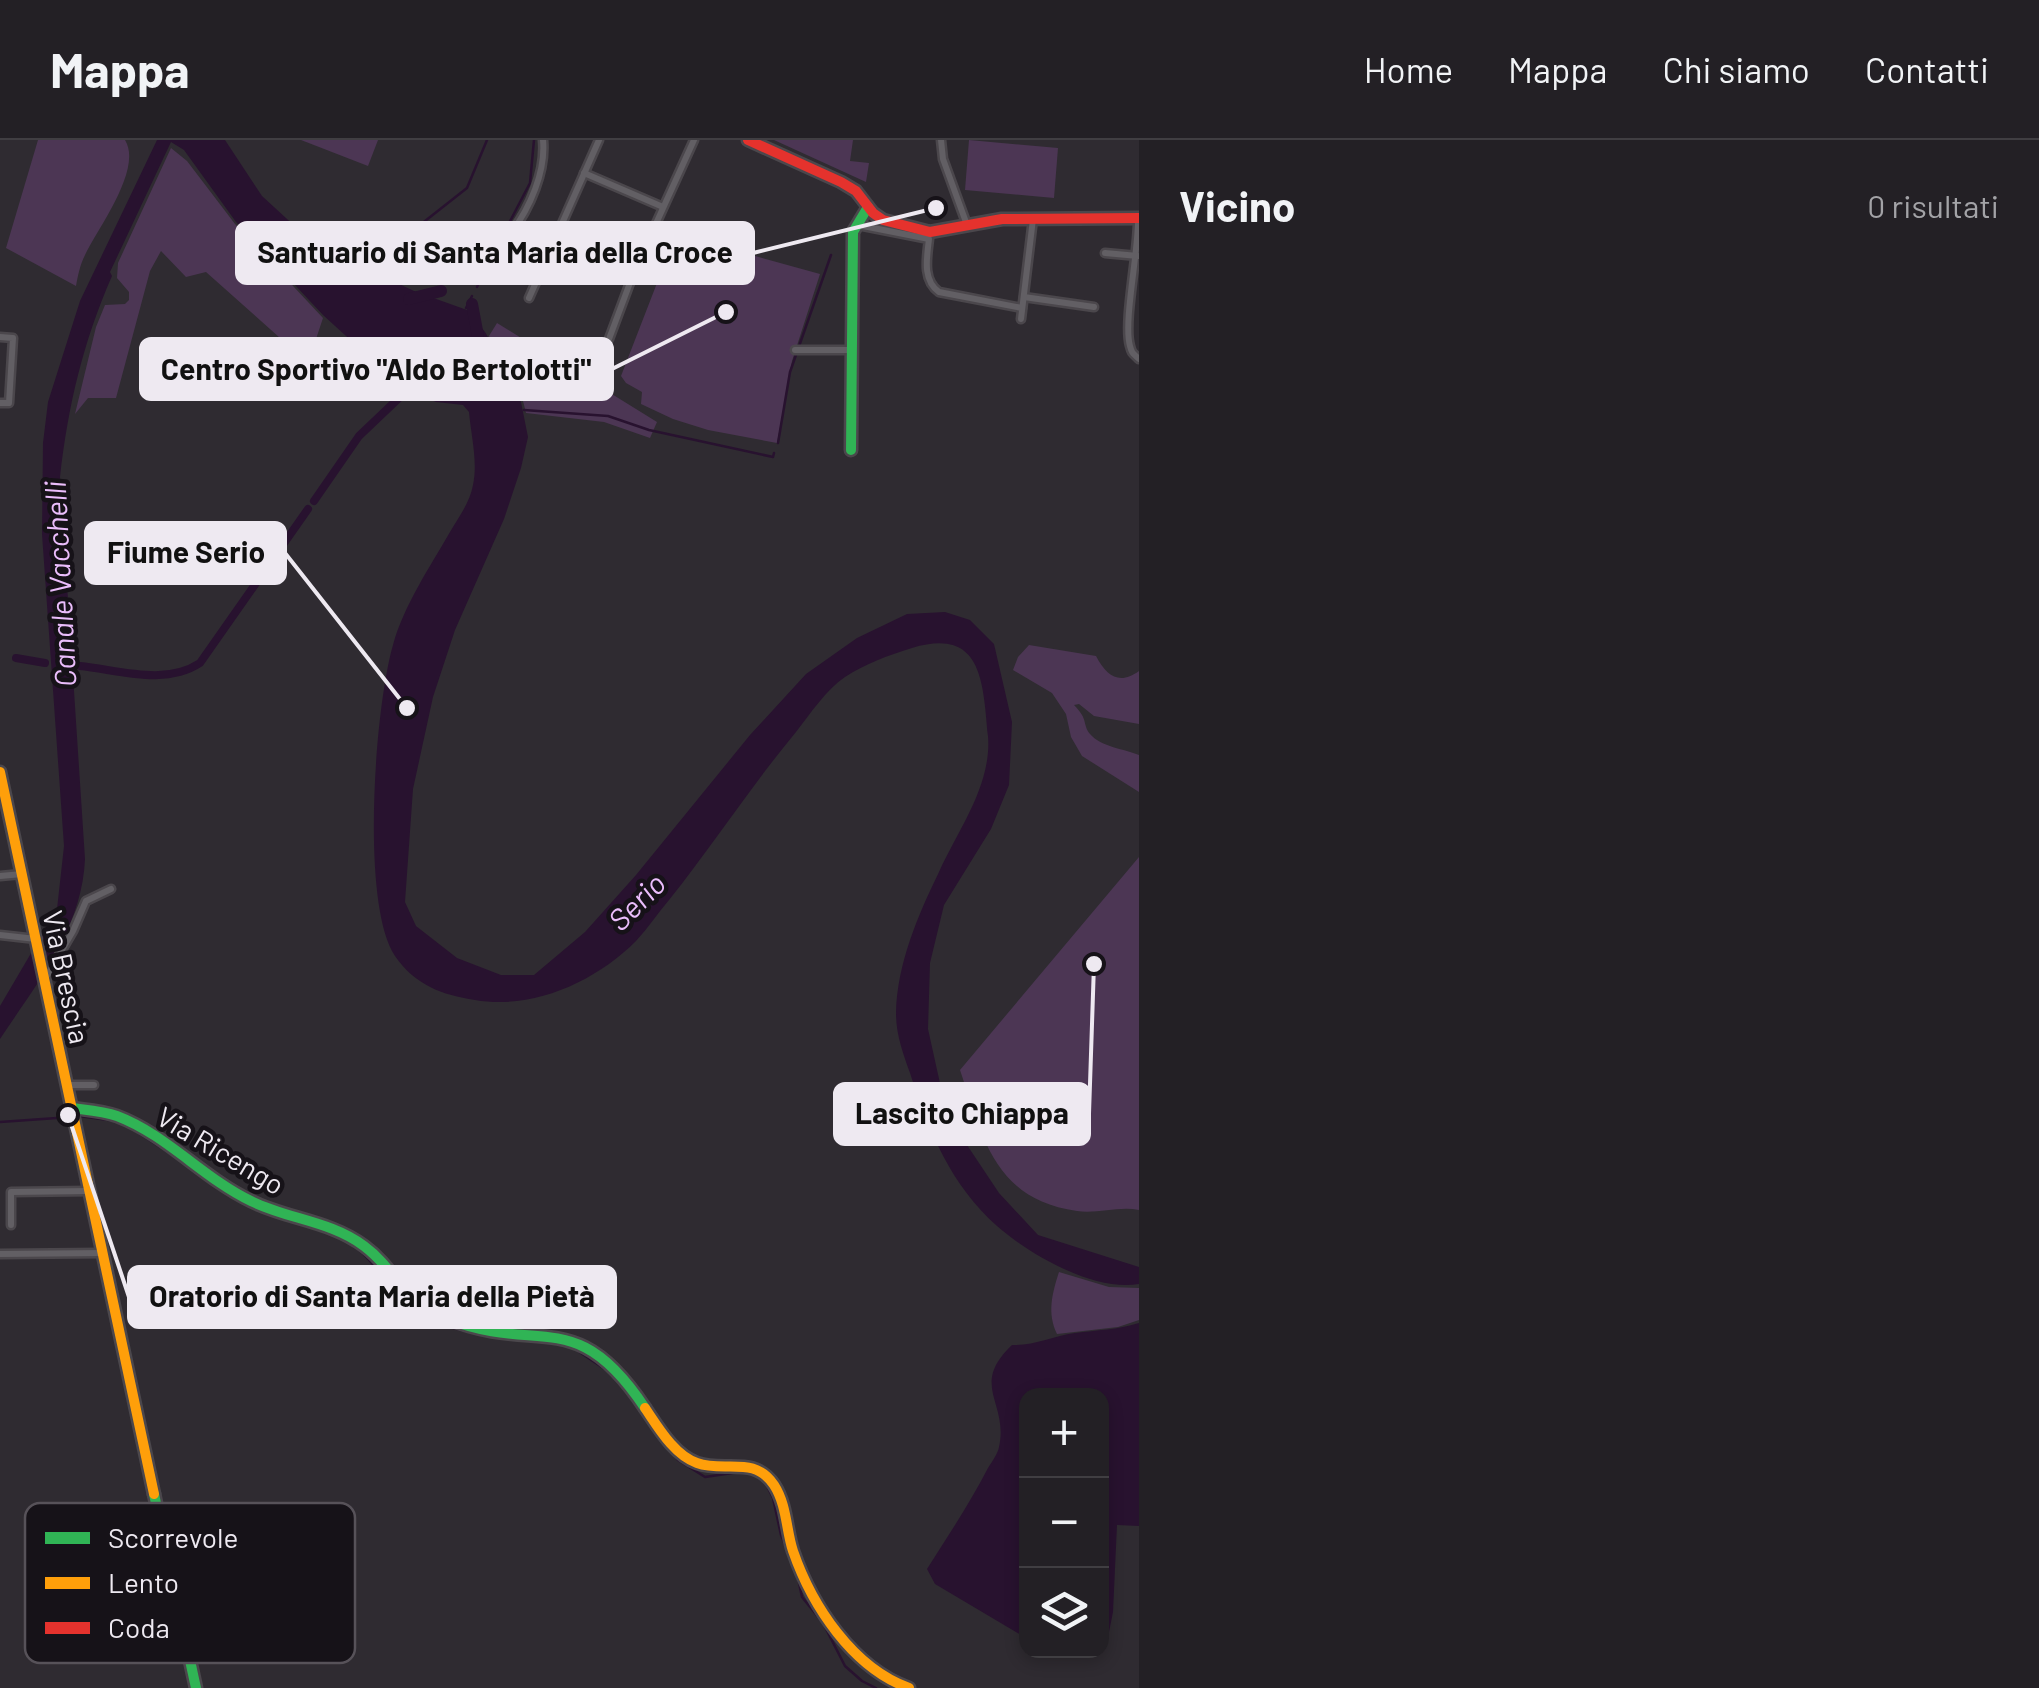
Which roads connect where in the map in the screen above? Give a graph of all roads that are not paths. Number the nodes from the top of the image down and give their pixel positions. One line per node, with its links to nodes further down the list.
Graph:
1 (543, 140): 14 (street)
2 (599, 140): 6 (street)
3 (694, 140): 8 (street)
4 (748, 140): 7 (street)
5 (941, 140): 13 (street)
6 (584, 173): 8 (street); 16 (street)
7 (868, 207): 11 (street); 12 (street)
8 (663, 208): 19 (street)
9 (1139, 218): 10 (street); 15 (street)
10 (1034, 219): 13 (street); 20 (street)
11 (882, 224): 12 (street); 13 (street); 23 (street)
12 (858, 225): 27 (street)
13 (968, 225)
14 (499, 229)
15 (1139, 235): 18 (street)
16 (556, 236): 19 (street); 21 (street)
17 (1105, 253): 18 (street)
18 (1138, 256): 29 (street)
19 (634, 272): 26 (street)
20 (1024, 296): 22 (street); 23 (street)
21 (529, 298)
22 (1094, 307)
23 (1022, 308): 24 (street)
24 (1021, 319)
25 (0, 337): 30 (street)
26 (609, 339)
27 (852, 350): 28 (street); 31 (street)
28 (799, 351)
29 (1139, 359)
30 (0, 403)
31 (851, 450)
32 (0, 772): 33 (street, Via Brescia)
33 (22, 874): 34 (street); 37 (street, Via Brescia)
34 (0, 876)
35 (110, 889): 38 (street)
36 (0, 934): 37 (street)
37 (37, 942): 38 (street, Via Brescia)
38 (44, 976): 40 (street, Via Brescia)
39 (94, 1084): 40 (street)
40 (68, 1085): 41 (street, Via Brescia)
41 (72, 1108): 42 (street, Via Brescia); 49 (street, Via Ricengo)
42 (90, 1191): 43 (street); 44 (street, Via Brescia)
43 (11, 1224)
44 (102, 1253): 45 (street); 46 (street, Via Brescia)
45 (0, 1254)
46 (156, 1503)
47 (191, 1663): 48 (street, Via Brescia)
48 (196, 1688)
49 (909, 1688)

